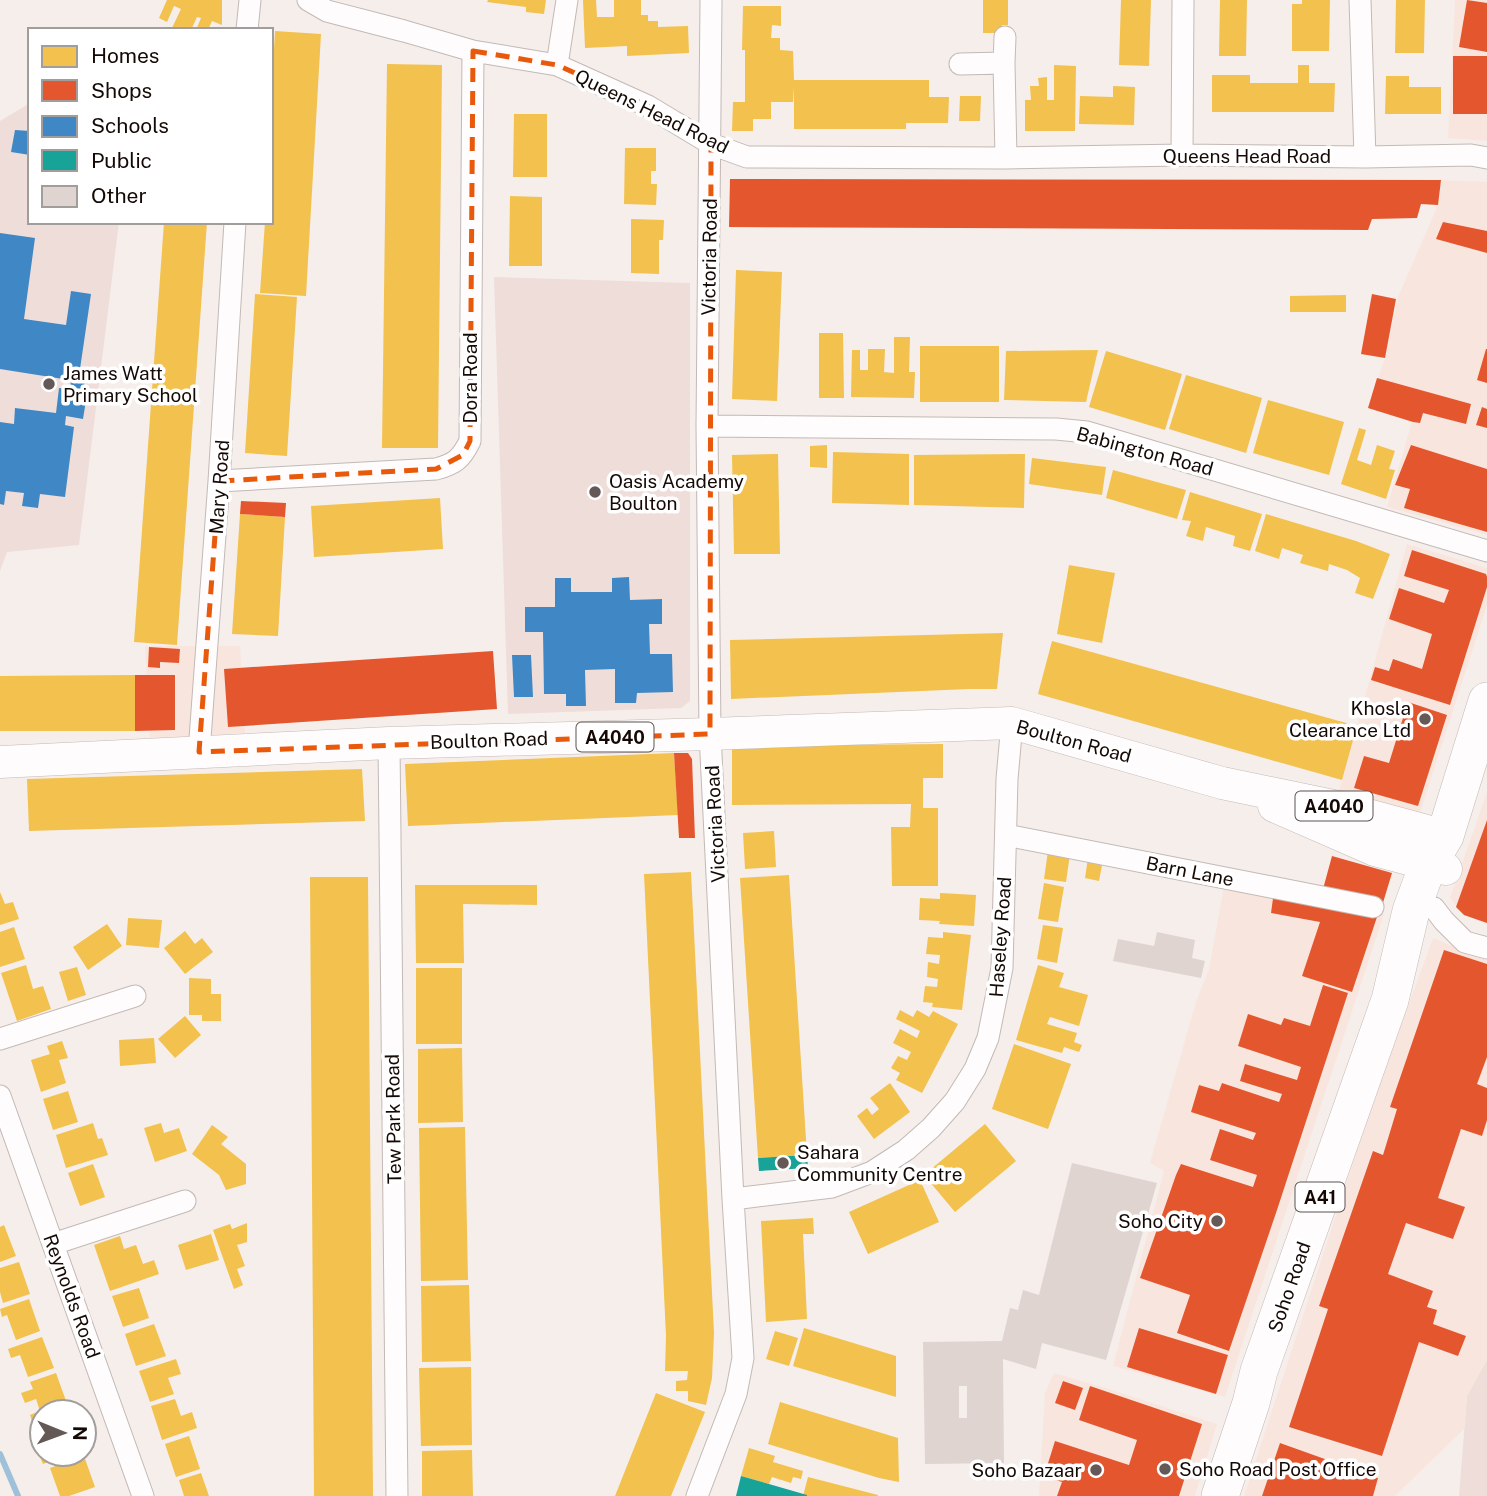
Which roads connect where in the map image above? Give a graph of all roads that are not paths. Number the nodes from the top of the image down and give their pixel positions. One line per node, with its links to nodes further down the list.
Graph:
1 (250, 0): 7 (street)
2 (308, 0): 9 (street, Queens Head Road)
3 (567, 0): 12 (street)
4 (711, 0): 13 (street, Victoria Road)
5 (1183, 0): 14 (street)
6 (1360, 0): 15 (street)
7 (247, 28)
8 (1005, 37): 10 (street)
9 (473, 51): 12 (street, Queens Head Road); 20 (street, Dora Road)
10 (1004, 63): 11 (street); 16 (street)
11 (960, 64)
12 (557, 65): 13 (street, Queens Head Road)
13 (711, 144): 16 (street, Queens Head Road); 19 (street, Victoria Road)
14 (1182, 155): 15 (street, Queens Head Road); 16 (street, Queens Head Road)
15 (1365, 157): 17 (street, Queens Head Road)
16 (1006, 158)
17 (1487, 158)
18 (235, 224): 20 (street, Mary Road)
19 (707, 425): 21 (street, Babington Road); 24 (street, Victoria Road)
20 (219, 481): 26 (street, Mary Road)
21 (1487, 551)
22 (1487, 701): 29 (highway, Soho Road / A41)
23 (1012, 723): 24 (main road, Boulton Road / A4040); 28 (street, Haseley Road); 29 (main road, Boulton Road / A4040)
24 (710, 734): 25 (main road, Boulton Road / A4040); 37 (street, Victoria Road)
25 (389, 743): 26 (main road, Boulton Road / A4040); 41 (street, Tew Park Road)
26 (199, 752): 27 (main road, Boulton Road / A4040)
27 (0, 762)
28 (1006, 835): 30 (street, Barn Lane); 37 (street, Haseley Road)
29 (1440, 857): 31 (highway, Soho Road / A41); 34 (highway, Soho Road / A41)
30 (1373, 907)
31 (1434, 908): 32 (street); 34 (highway, Soho Road / A41)
32 (1487, 948)
33 (135, 996): 35 (street)
34 (1390, 1000): 43 (highway, Soho Road / A41)
35 (0, 1039)
36 (0, 1096): 39 (street, Reynolds Road)
37 (733, 1199): 42 (street, Victoria Road)
38 (185, 1201): 39 (street)
39 (53, 1244): 40 (street, Reynolds Road)
40 (143, 1496)
41 (397, 1496)
42 (697, 1496)
43 (1220, 1496)

